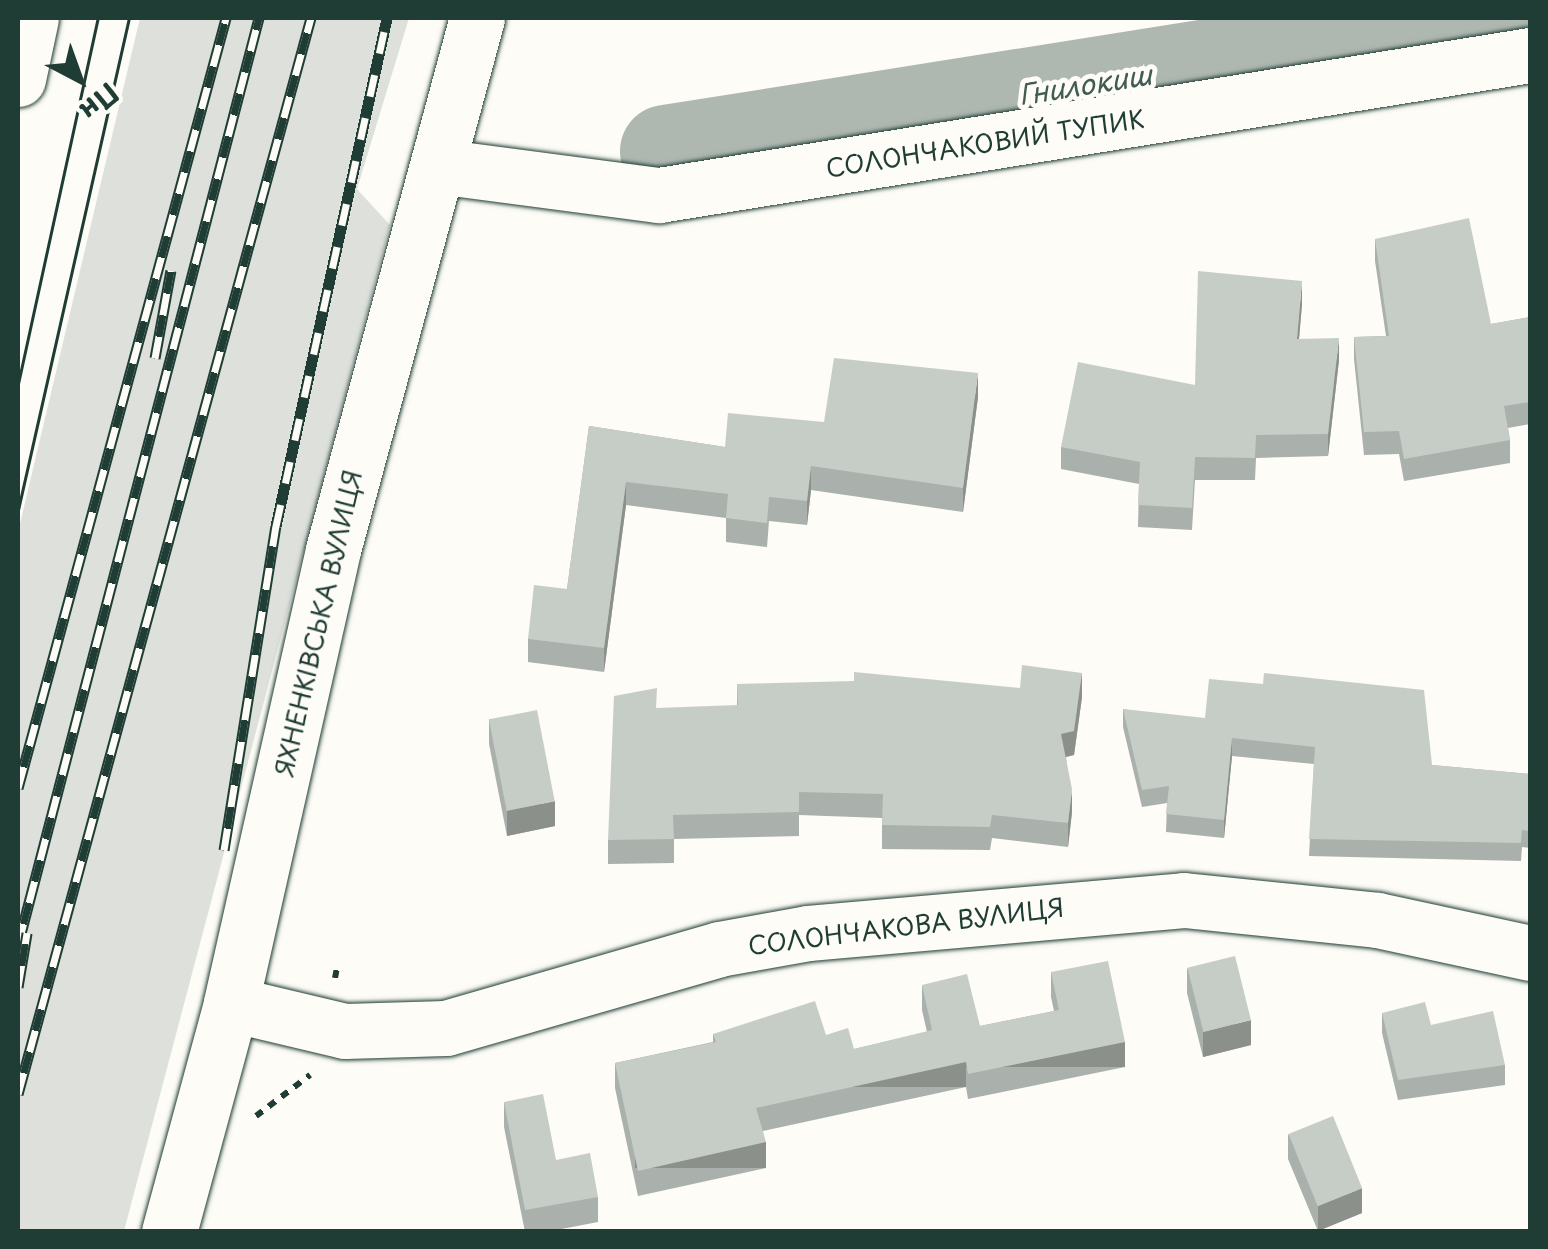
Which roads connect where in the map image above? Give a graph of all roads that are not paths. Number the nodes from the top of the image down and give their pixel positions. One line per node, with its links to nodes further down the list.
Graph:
1 (30, 18): 4 (main road)
2 (477, 18): 5 (main road, ЯХНЕНКІВСЬКА ВУЛИЦЯ)
3 (1530, 55): 5 (main road, СОЛОНЧАКОВИЙ ТУПИК)
4 (18, 79)
5 (438, 166): 7 (main road, ЯХНЕНКІВСЬКА ВУЛИЦЯ)
6 (1530, 953): 7 (main road, СОЛОНЧАКОВА ВУЛИЦЯ)
7 (231, 1004): 8 (main road, ЯХНЕНКІВСЬКА ВУЛИЦЯ)
8 (170, 1232)

